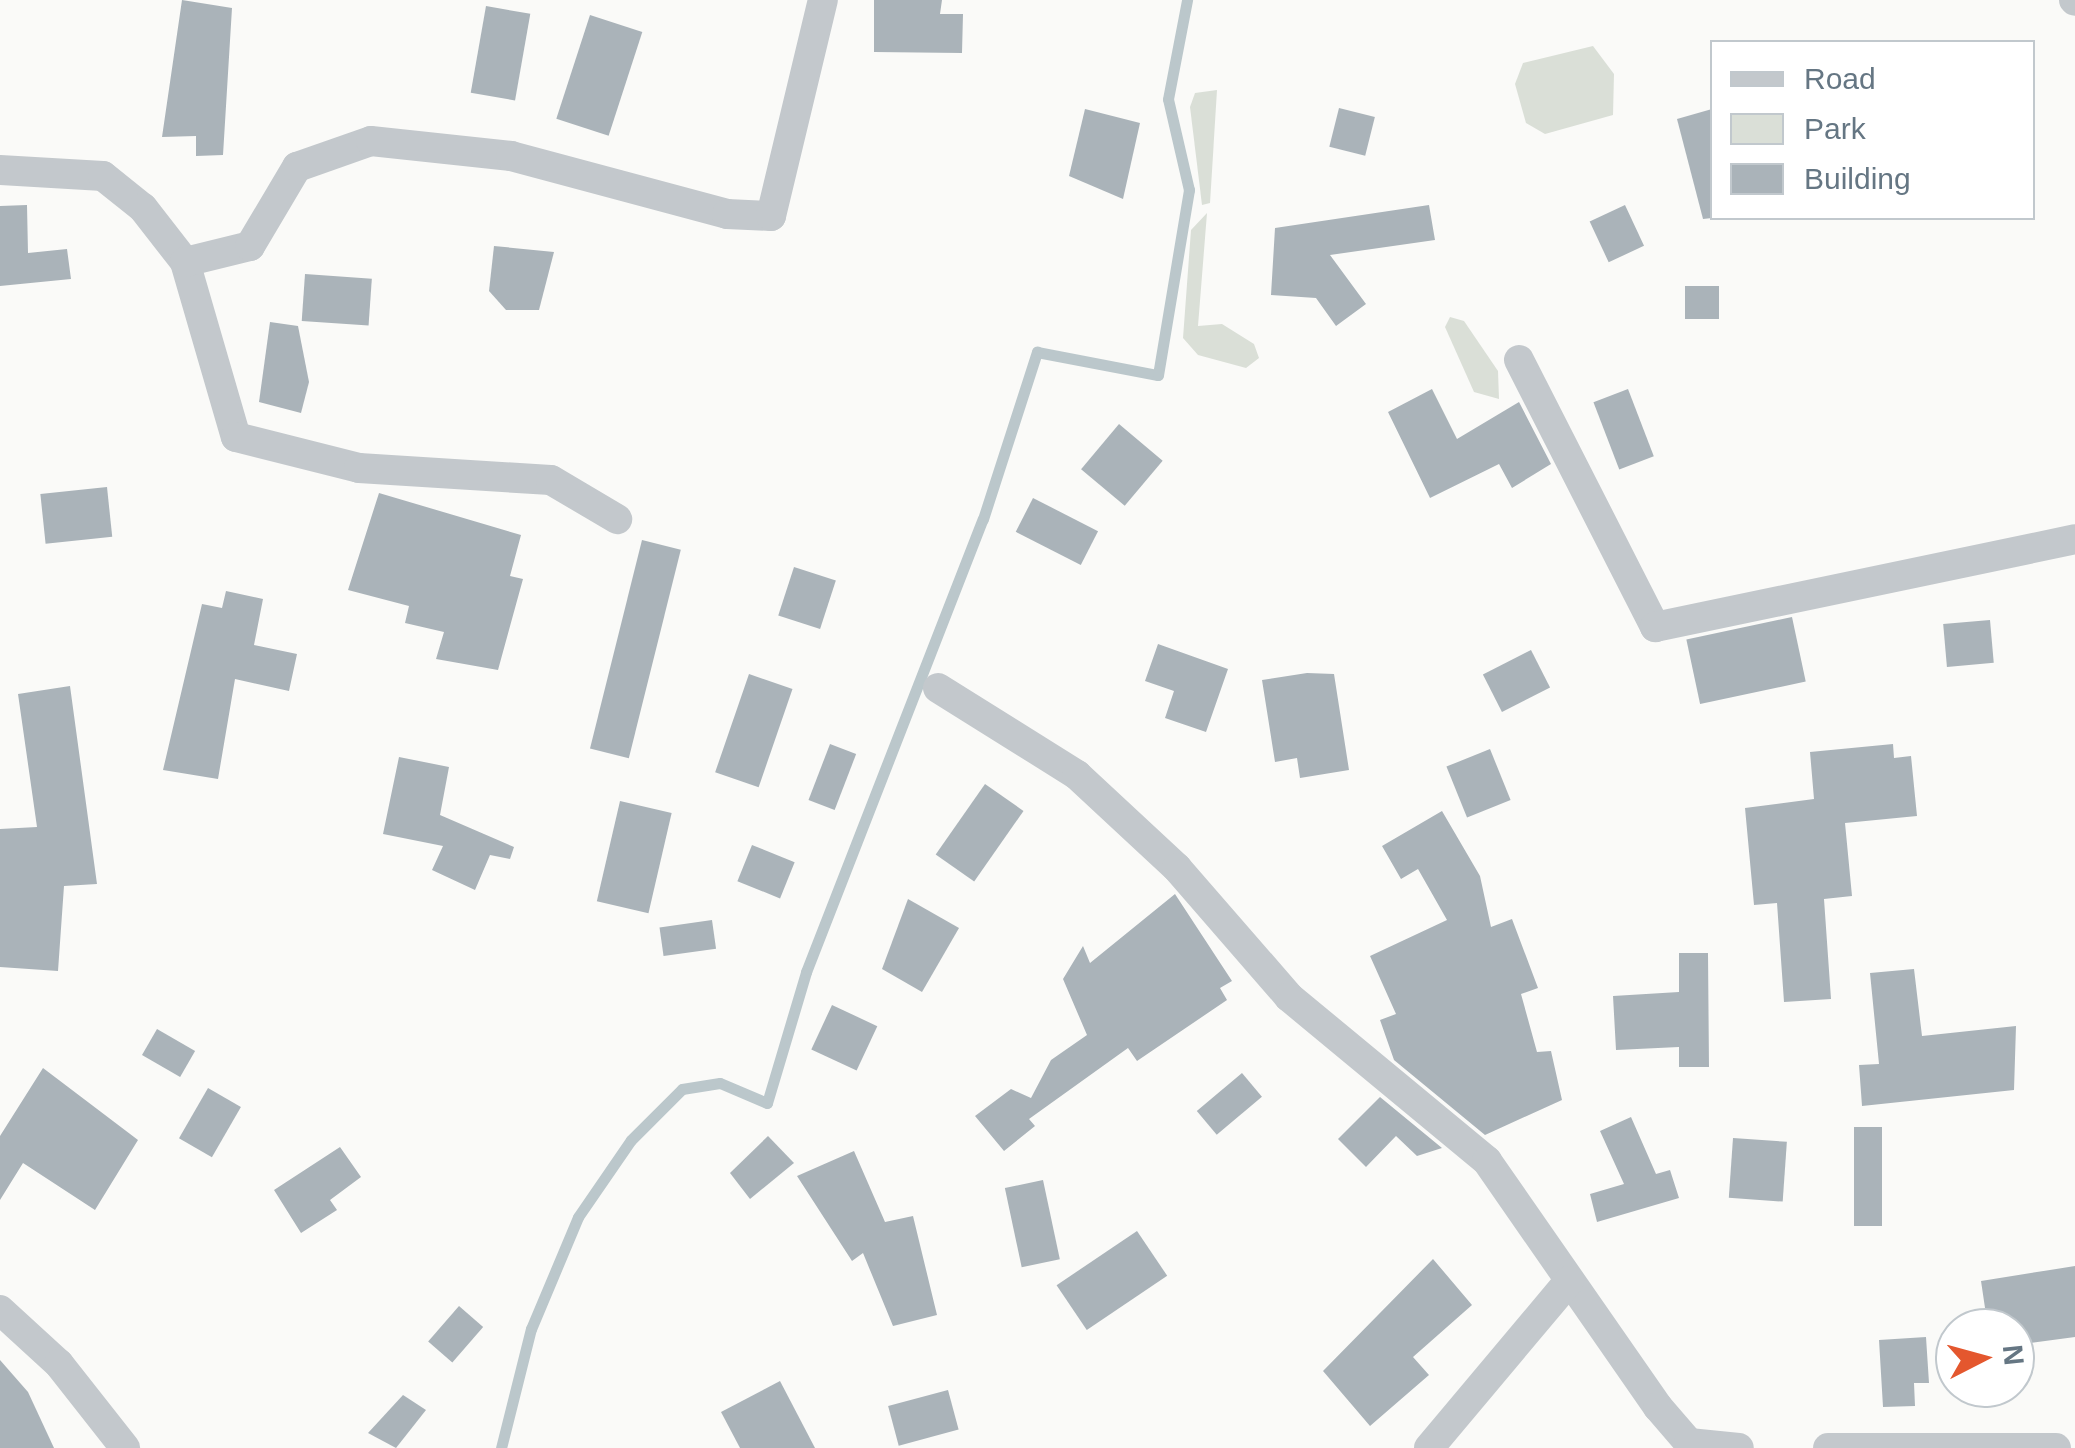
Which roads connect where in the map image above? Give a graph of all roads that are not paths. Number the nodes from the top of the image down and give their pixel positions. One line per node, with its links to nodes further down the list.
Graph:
1 (823, 0): 3 (street)
2 (0, 170): 3 (street)
3 (185, 262): 5 (street)
4 (1519, 360): 6 (street)
5 (617, 519)
6 (2075, 539)
7 (938, 688): 8 (street)
8 (1569, 1282): 11 (street); 12 (street)
9 (0, 1310): 10 (street)
10 (125, 1448)
11 (1429, 1448)
12 (1739, 1448)
13 (1828, 1448): 14 (street)
14 (2056, 1448)

